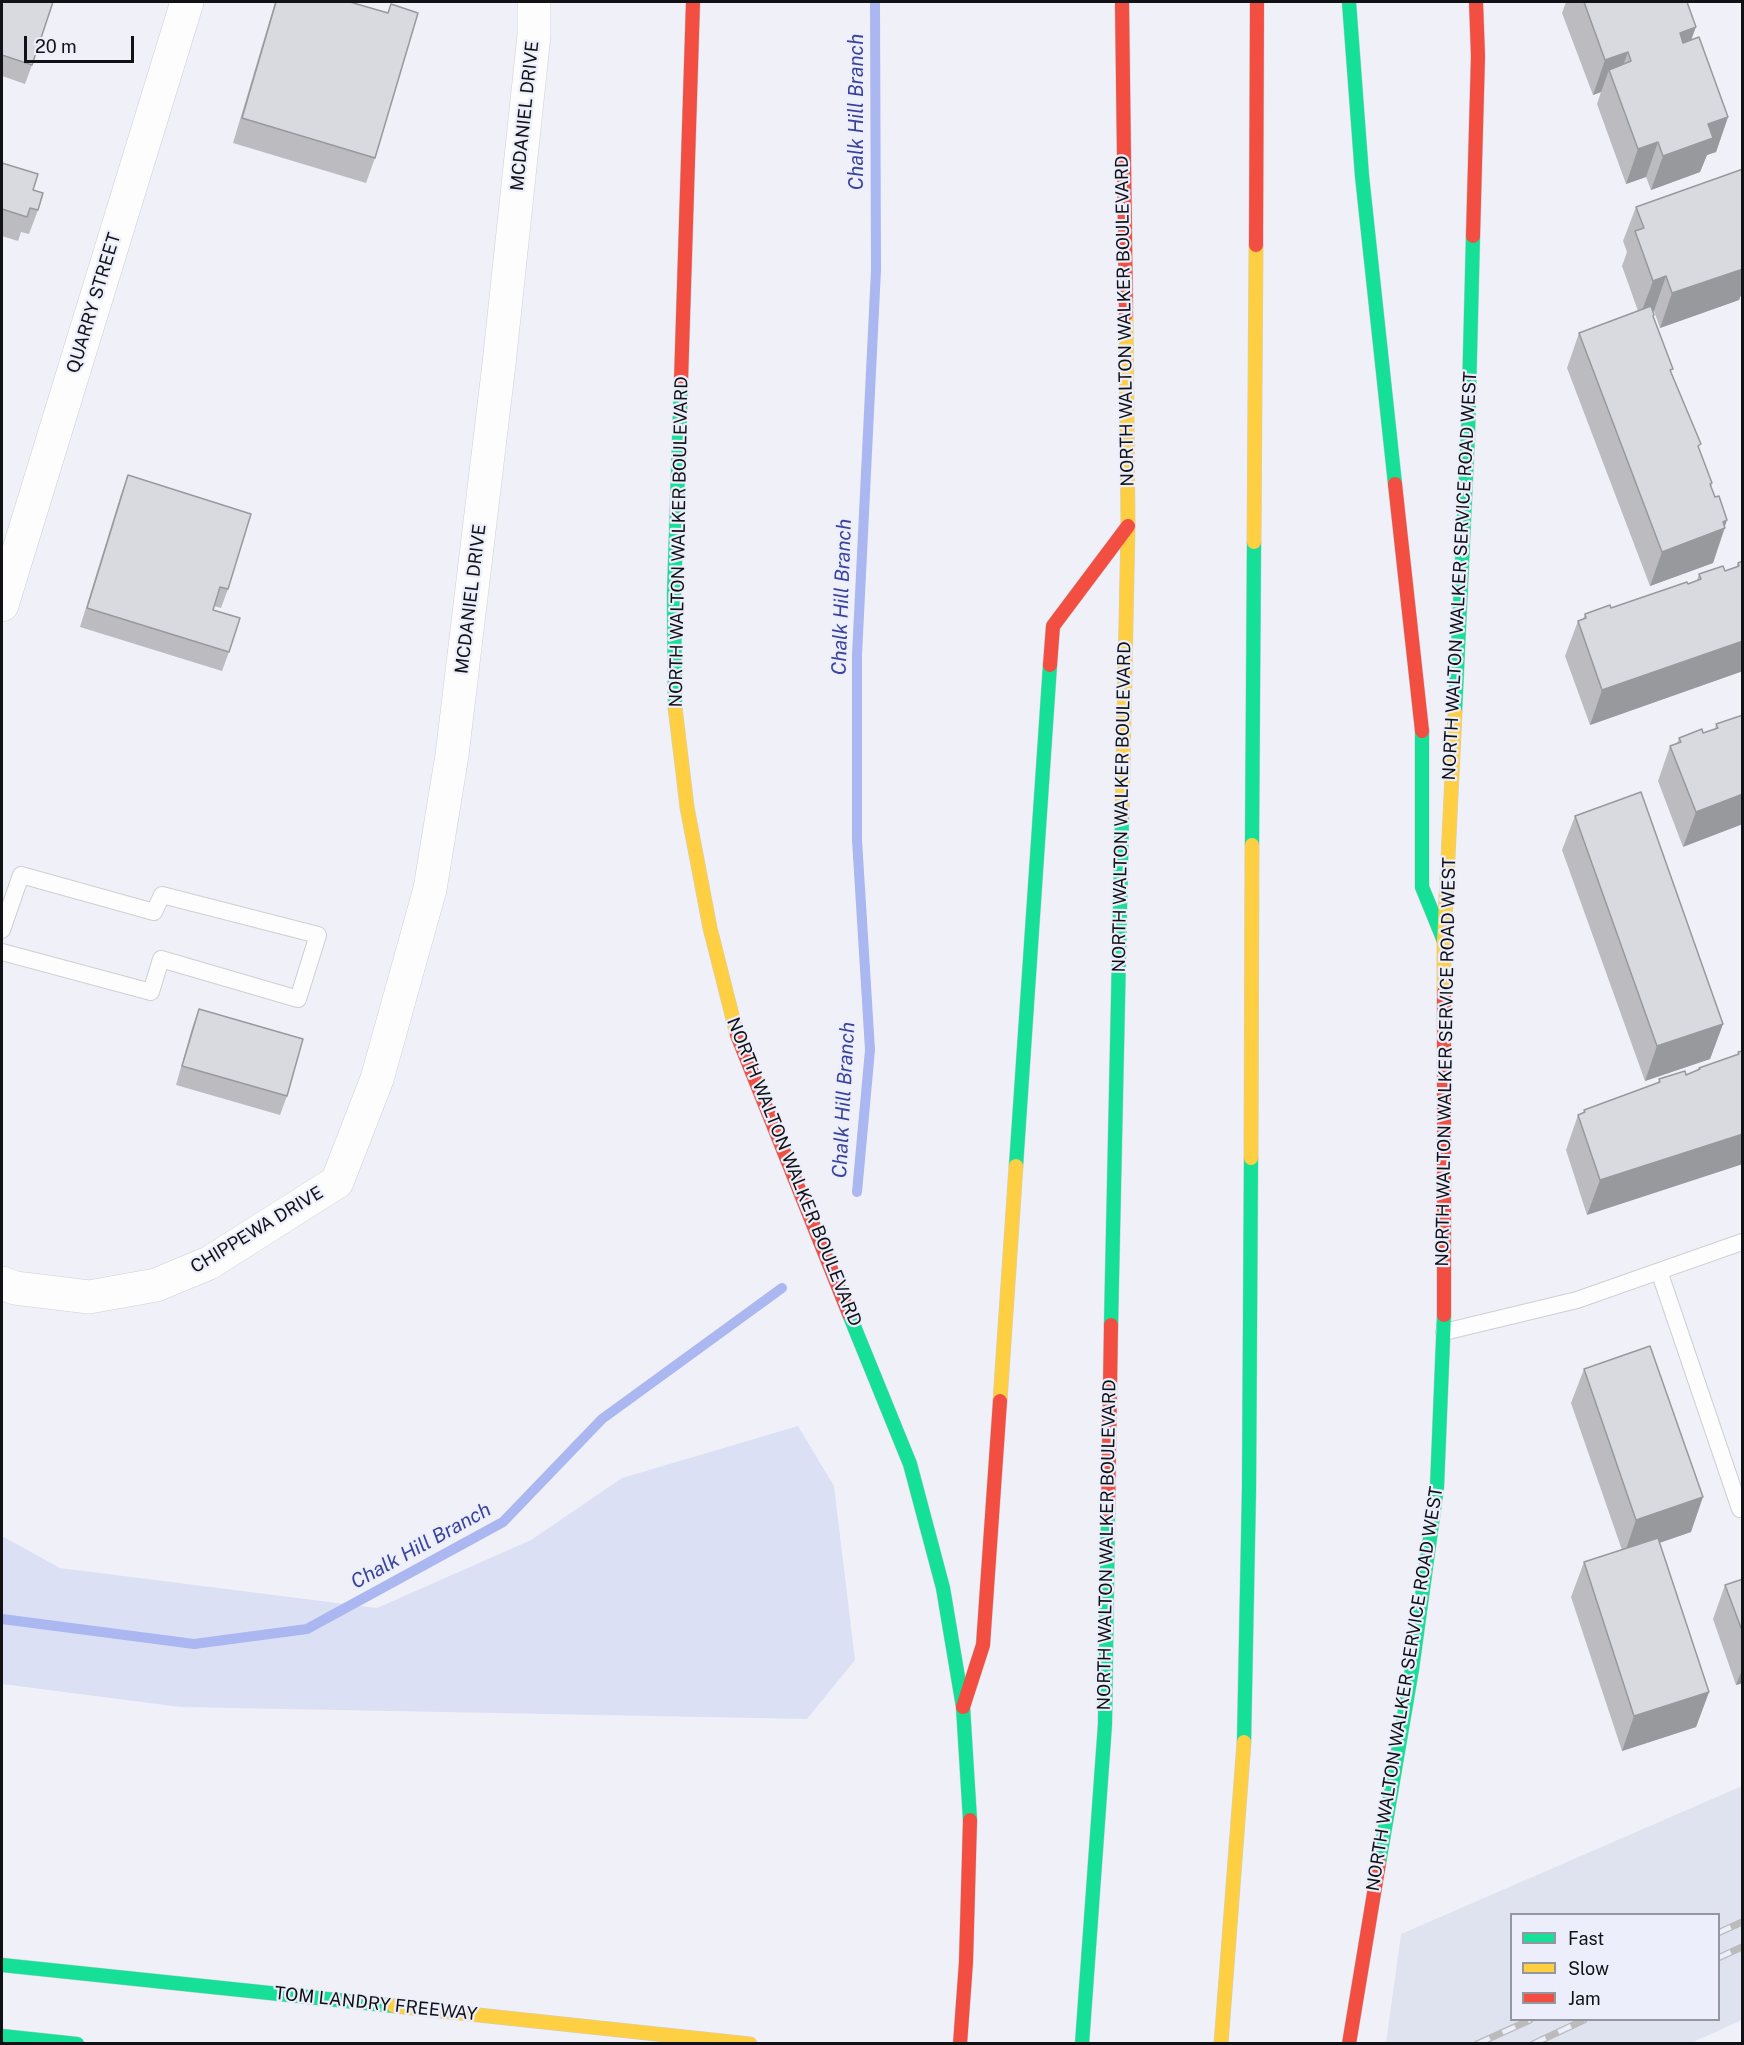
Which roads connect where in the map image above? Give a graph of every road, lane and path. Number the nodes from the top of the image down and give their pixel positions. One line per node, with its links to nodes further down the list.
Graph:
1 (187, 2): 9 (street, QUARRY STREET)
2 (534, 2): 13 (street, MCDANIEL DRIVE)
3 (693, 2): 19 (main road, NORTH WALTON WALKER BOULEVARD)
4 (1122, 2): 8 (main road, NORTH WALTON WALKER BOULEVARD)
5 (1257, 2): 26 (main road)
6 (1349, 2): 11 (main road)
7 (1476, 2): 11 (main road, NORTH WALTON WALKER SERVICE ROAD WEST)
8 (1128, 526): 19 (main road); 25 (main road, NORTH WALTON WALKER BOULEVARD)
9 (2, 605)
10 (2, 930): 12 (lane)
11 (1444, 941): 17 (main road, NORTH WALTON WALKER SERVICE ROAD WEST)
12 (2, 952)
13 (337, 1182): 16 (street, CHIPPEWA DRIVE)
14 (1743, 1242): 15 (lane)
15 (1659, 1270): 17 (lane); 18 (lane)
16 (2, 1283)
17 (1444, 1332): 27 (main road, NORTH WALTON WALKER SERVICE ROAD WEST)
18 (1743, 1508)
19 (963, 1707): 24 (main road, NORTH WALTON WALKER BOULEVARD)
20 (2, 1965): 23 (main road, TOM LANDRY FREEWAY)
21 (2, 2036): 22 (main road)
22 (76, 2043)
23 (750, 2043)
24 (960, 2043)
25 (1082, 2043)
26 (1221, 2043)
27 (1349, 2043)

